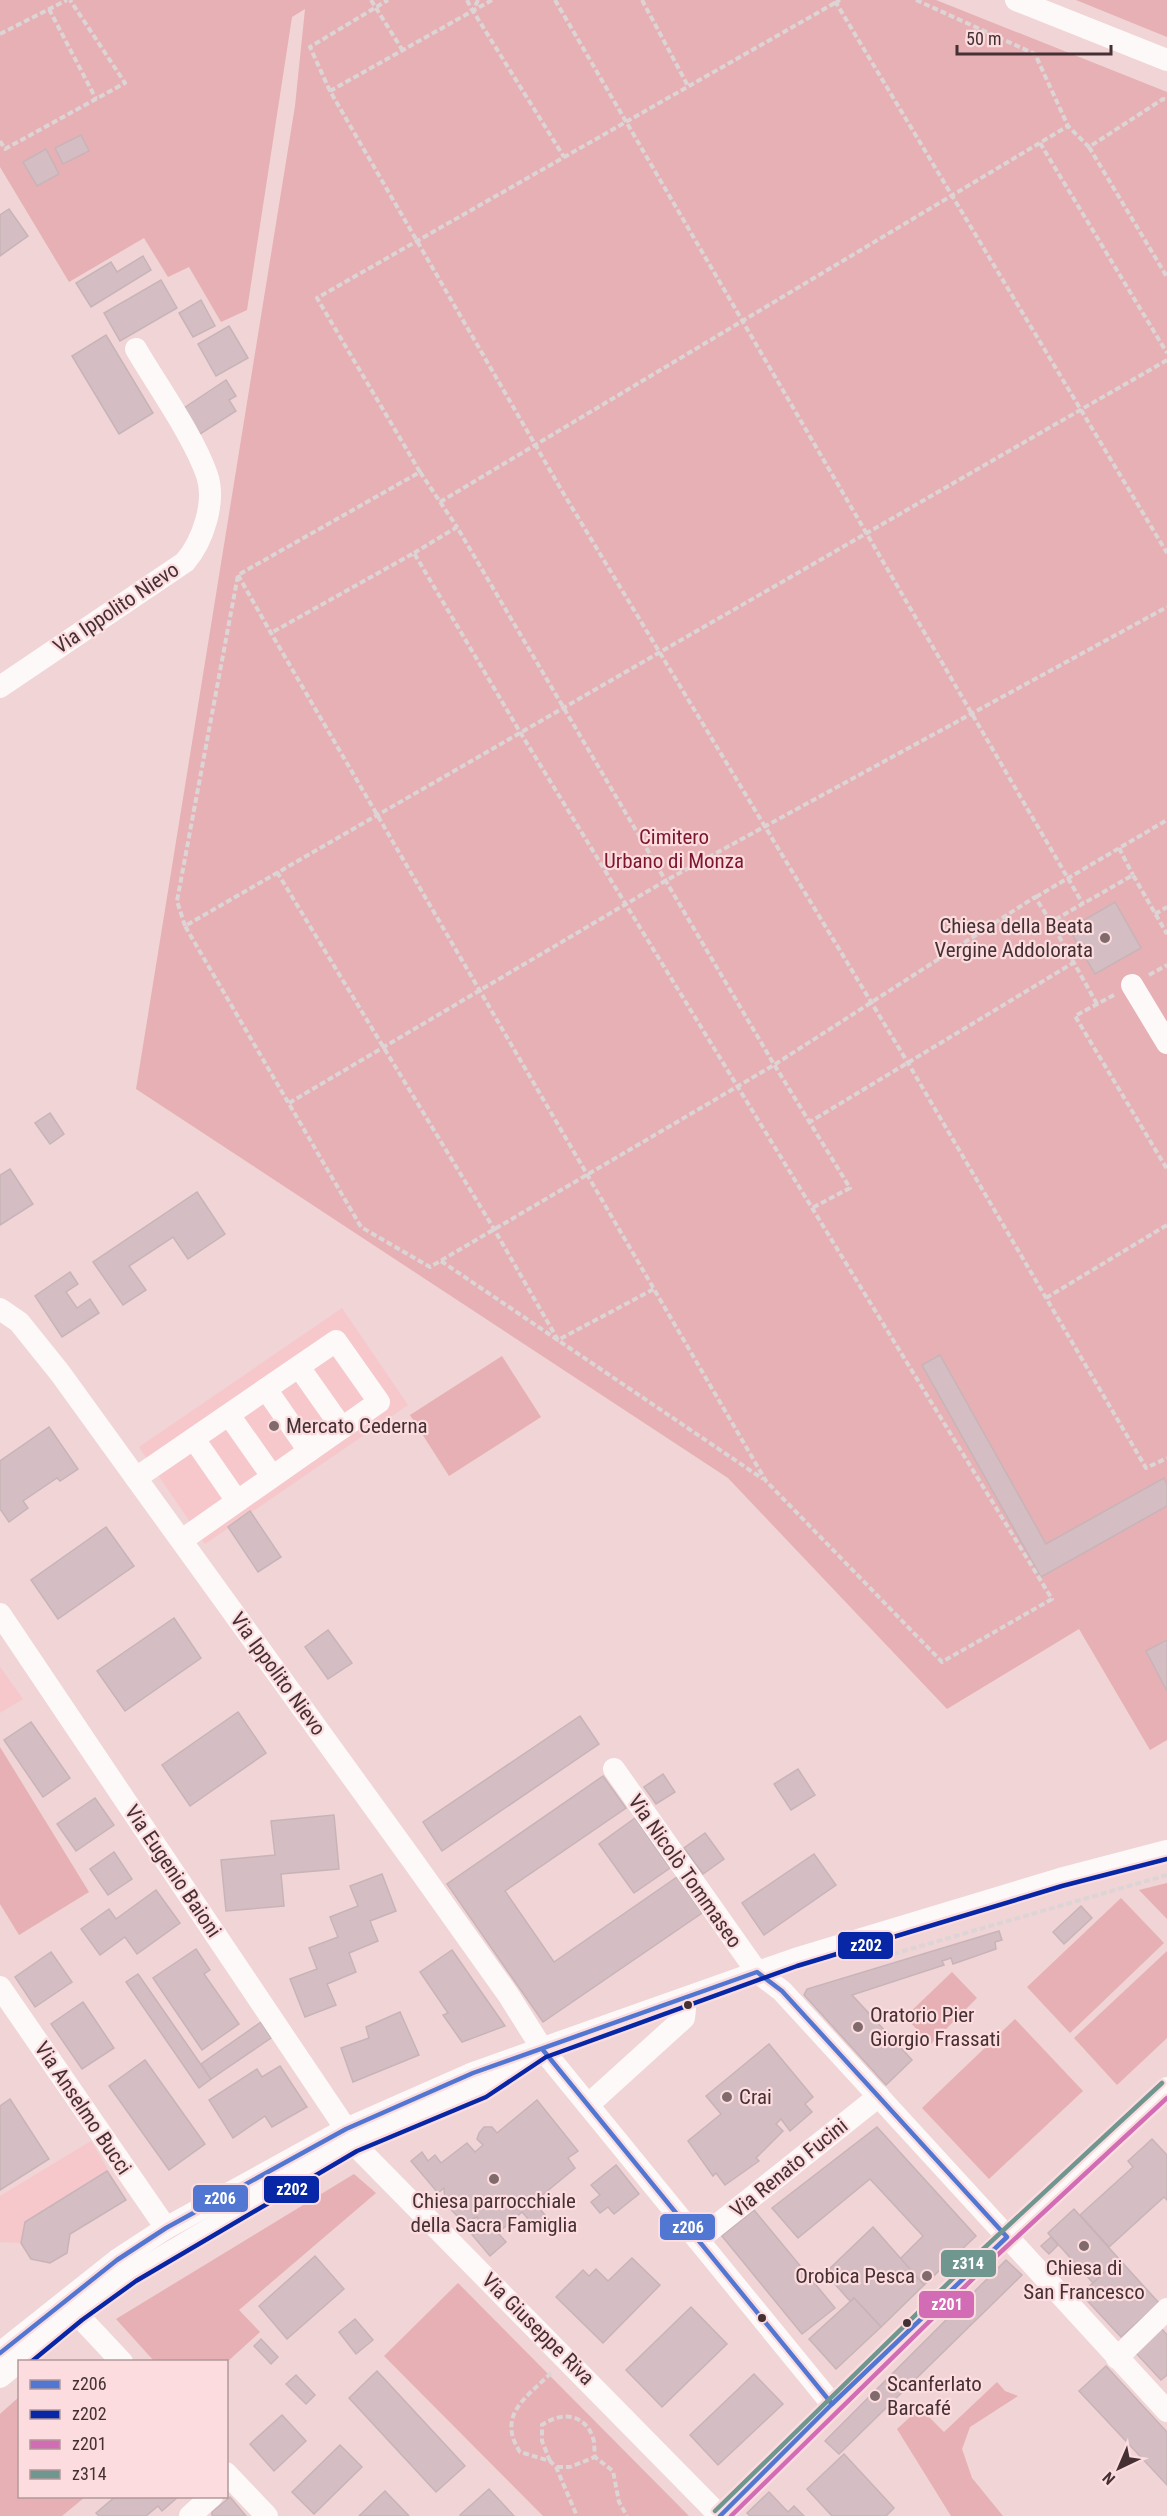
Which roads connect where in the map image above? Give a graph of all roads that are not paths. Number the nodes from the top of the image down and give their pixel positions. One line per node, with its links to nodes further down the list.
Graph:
1 (1016, 0): 2 (street)
2 (1167, 60)
3 (136, 349): 4 (street, Via Ippolito Nievo)
4 (0, 687)
5 (1132, 985): 6 (street)
6 (1167, 1042)
7 (0, 1309): 15 (street, Via Ippolito Nievo)
8 (298, 1366): 9 (street); 11 (street); 11 (street)
9 (266, 1389): 10 (street); 13 (street)
10 (229, 1415): 12 (street); 14 (street)
11 (342, 1428): 13 (street)
12 (194, 1439): 15 (street); 16 (street)
13 (309, 1451): 14 (street)
14 (272, 1476): 16 (street)
15 (136, 1478): 17 (street, Via Ippolito Nievo)
16 (237, 1501): 17 (street)
17 (182, 1540): 24 (street, Via Ippolito Nievo)
18 (0, 1614): 28 (street, Via Eugenio Baioni)
19 (614, 1769): 21 (street, Via Nicolò Tommaseo)
20 (1167, 1851): 21 (street)
21 (757, 1972): 23 (street); 25 (street, Via Nicolò Tommaseo)
22 (0, 1987): 29 (street, Via Anselmo Bucci)
23 (686, 1999): 24 (street); 27 (street)
24 (543, 2050): 27 (street, Via Ippolito Nievo); 28 (street)
25 (879, 2096): 30 (street, Via Nicolò Tommaseo); 31 (street, Via Renato Fucini)
26 (1164, 2097): 30 (street)
27 (588, 2105): 31 (street, Via Ippolito Nievo)
28 (350, 2136): 29 (street); 33 (street); 46 (street, Via Giuseppe Riva)
29 (166, 2228): 34 (street)
30 (1007, 2236): 35 (street, Via Nicolò Tommaseo); 40 (street)
31 (698, 2240): 40 (street, Via Ippolito Nievo)
32 (1167, 2309): 35 (street)
33 (77, 2314): 36 (street); 37 (street)
34 (0, 2352)
35 (1117, 2358): 41 (street, Via Nicolò Tommaseo)
36 (21, 2360)
37 (121, 2360)
38 (18, 2362): 39 (street)
39 (0, 2377)
40 (832, 2404): 46 (street)
41 (1167, 2411)
42 (228, 2479): 45 (street)
43 (210, 2498): 44 (street)
44 (190, 2516)
45 (267, 2516)
46 (720, 2516)

